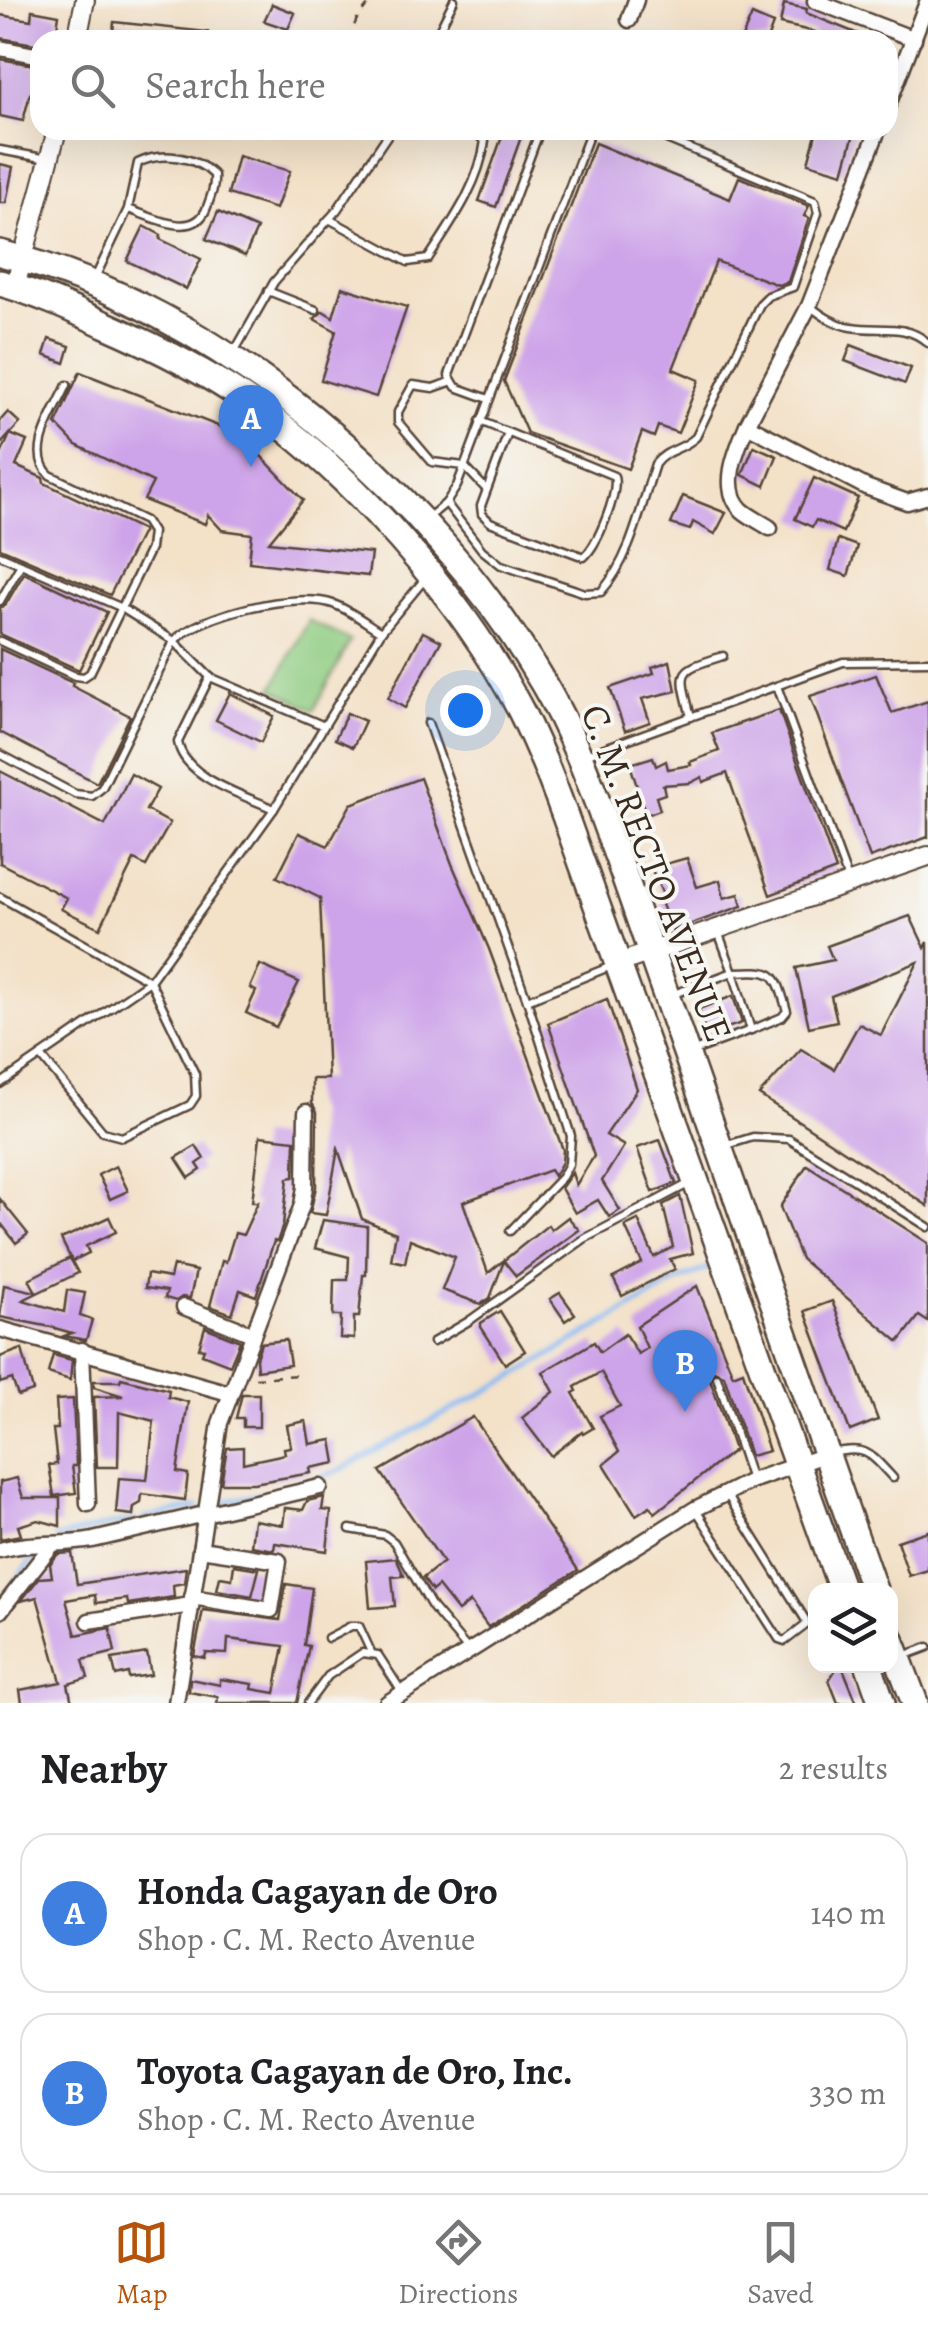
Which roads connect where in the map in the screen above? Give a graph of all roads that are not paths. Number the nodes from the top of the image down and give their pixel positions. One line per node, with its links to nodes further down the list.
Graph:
1 (85, 0): 7 (street)
2 (454, 0): 8 (lane)
3 (636, 0): 6 (street)
4 (928, 0): 11 (street)
5 (814, 1): 9 (street)
6 (629, 20)
7 (79, 30)
8 (439, 30)
9 (890, 30)
10 (898, 33): 11 (street)
11 (914, 39): 14 (street)
12 (0, 48): 13 (street)
13 (30, 54)
14 (898, 80)
15 (54, 140): 23 (street)
16 (385, 140): 25 (lane)
17 (484, 140): 25 (lane)
18 (536, 140): 35 (lane)
19 (586, 140): 37 (lane)
20 (669, 140): 44 (lane)
21 (874, 140): 30 (street)
22 (0, 150): 23 (lane)
23 (49, 160): 26 (street)
24 (128, 208): 24 (lane); 28 (lane)
25 (329, 219): 29 (lane)
26 (12, 256): 27 (street); 28 (highway, C. M. RECTO AVENUE)
27 (8, 285): 34 (highway, C. M. RECTO AVENUE)
28 (92, 285): 33 (highway, C. M. RECTO AVENUE)
29 (268, 291): 31 (lane); 33 (lane)
30 (809, 306): 32 (lane); 39 (street)
31 (316, 310)
32 (928, 342)
33 (231, 357): 34 (lane); 45 (highway, C. M. RECTO AVENUE)
34 (216, 380): 49 (highway, C. M. RECTO AVENUE)
35 (450, 382): 37 (lane); 41 (lane)
36 (67, 385): 51 (lane)
37 (489, 399): 38 (lane)
38 (480, 421): 40 (lane); 41 (lane)
39 (747, 424): 43 (street); 46 (street)
40 (508, 432): 42 (lane); 42 (lane)
41 (464, 466): 42 (lane); 44 (lane)
42 (486, 489)
43 (928, 496)
44 (446, 503): 45 (lane)
45 (424, 521): 63 (highway, C. M. RECTO AVENUE)
46 (770, 528)
47 (0, 556): 48 (lane)
48 (21, 564): 50 (lane); 51 (lane)
49 (428, 576): 52 (lane); 70 (highway, C. M. RECTO AVENUE)
50 (0, 601)
51 (120, 607): 53 (lane); 54 (lane)
52 (381, 632): 53 (lane); 61 (lane)
53 (174, 640): 57 (lane); 62 (lane)
54 (0, 641)
55 (723, 656): 59 (lane)
56 (928, 661): 58 (lane)
57 (210, 677): 61 (lane); 64 (lane)
58 (777, 686): 59 (lane); 66 (lane)
59 (691, 717): 63 (lane)
60 (428, 723): 74 (lane)
61 (322, 725): 64 (lane)
62 (0, 754)
63 (579, 757): 69 (highway, C. M. RECTO AVENUE)
64 (274, 809): 72 (lane)
65 (928, 856): 66 (street)
66 (849, 882): 68 (street)
67 (0, 897): 72 (lane)
68 (716, 928): 69 (street); 71 (lane)
69 (650, 953): 70 (street); 73 (highway, C. M. RECTO AVENUE)
70 (619, 964): 74 (lane); 81 (highway, C. M. RECTO AVENUE)
71 (732, 972): 73 (lane); 75 (lane); 75 (lane)
72 (150, 980): 77 (lane); 77 (lane)
73 (666, 997): 76 (highway, C. M. RECTO AVENUE)
74 (527, 1000): 83 (lane)
75 (751, 1030): 76 (lane)
76 (685, 1054): 80 (highway, C. M. RECTO AVENUE)
77 (41, 1056): 78 (lane)
78 (0, 1084)
79 (306, 1112): 86 (street)
80 (718, 1147): 82 (lane); 91 (highway, C. M. RECTO AVENUE)
81 (696, 1180): 87 (lane); 92 (highway, C. M. RECTO AVENUE)
82 (928, 1227)
83 (510, 1231)
84 (184, 1307): 86 (street)
85 (0, 1329): 88 (street)
86 (252, 1334): 90 (street)
87 (432, 1342)
88 (82, 1350): 90 (street); 97 (street)
89 (717, 1377): 94 (lane)
90 (232, 1386): 99 (street)
91 (826, 1455): 92 (street); 93 (lane); 105 (highway, C. M. RECTO AVENUE)
92 (796, 1465): 94 (street); 104 (highway, C. M. RECTO AVENUE)
93 (893, 1478)
94 (751, 1481): 96 (street)
95 (320, 1488): 99 (street)
96 (726, 1493): 98 (street); 98 (lane)
97 (88, 1504)
98 (695, 1509): 113 (street)
99 (205, 1512): 101 (street); 102 (street)
100 (350, 1530): 113 (lane)
101 (52, 1545): 103 (street); 107 (street)
102 (200, 1549): 106 (street); 106 (street)
103 (0, 1550)
104 (839, 1583)
105 (872, 1583)
106 (191, 1601): 108 (street); 117 (street)
107 (0, 1611)
108 (89, 1621)
109 (328, 1638): 112 (lane)
110 (928, 1647): 111 (lane)
111 (898, 1648)
112 (372, 1652): 116 (lane); 118 (lane)
113 (471, 1653): 116 (street)
114 (898, 1659): 121 (highway)
115 (871, 1673): 120 (highway)
116 (403, 1693): 119 (street)
117 (176, 1703)
118 (308, 1703)
119 (387, 1703)
120 (882, 1703)
121 (914, 1703)

